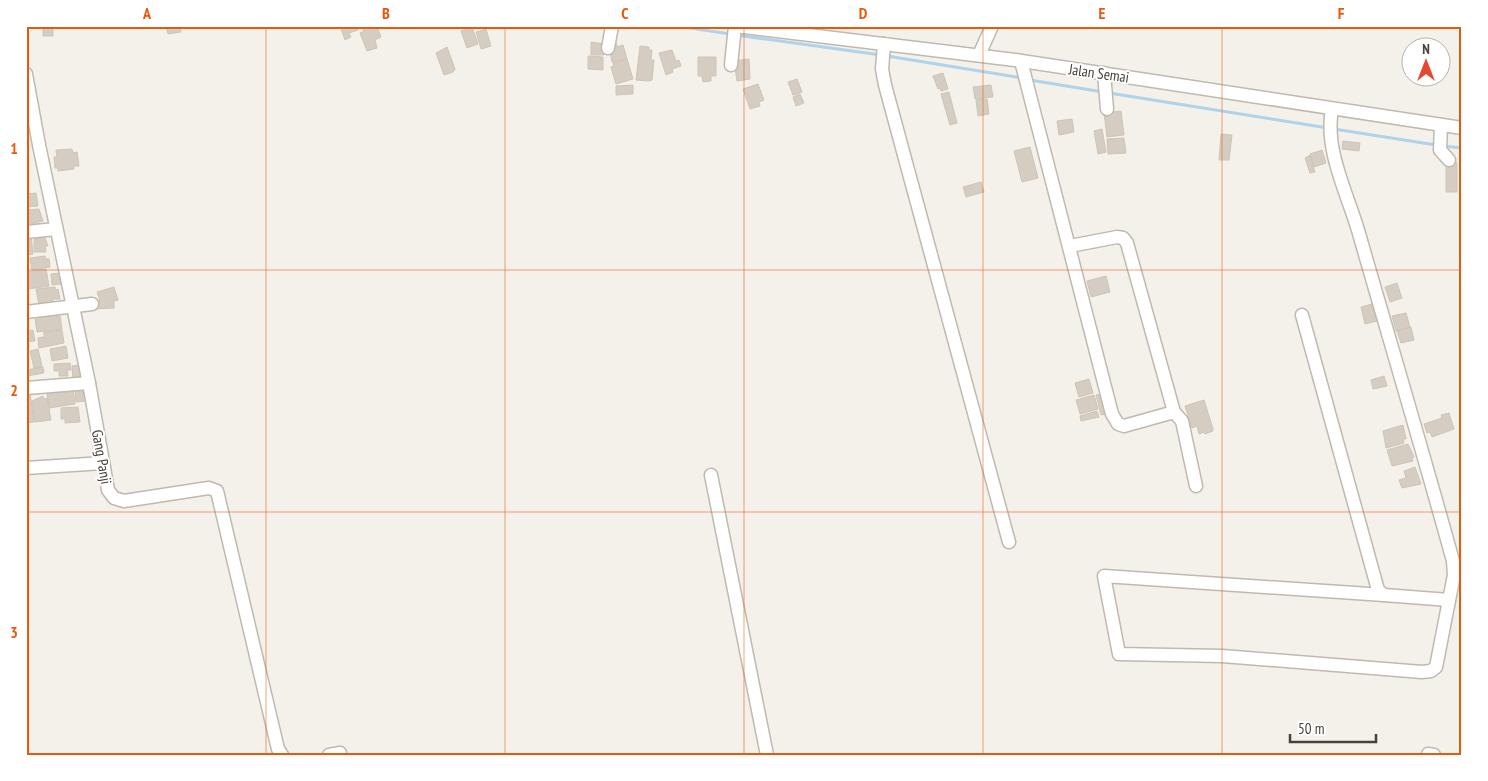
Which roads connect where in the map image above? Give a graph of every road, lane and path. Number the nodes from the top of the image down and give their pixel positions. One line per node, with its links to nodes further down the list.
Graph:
1 (992, 26): 8 (street)
2 (612, 28): 7 (street)
3 (735, 29): 4 (street, Jalan Semai); 9 (street)
4 (780, 29): 5 (street, Jalan Semai)
5 (806, 31): 6 (street, Jalan Semai)
6 (883, 46): 8 (street, Jalan Semai); 33 (street)
7 (608, 48)
8 (979, 56): 10 (street, Jalan Semai)
9 (731, 65)
10 (1022, 65): 12 (street, Jalan Semai); 21 (street)
11 (26, 74): 17 (street, Gang Panji)
12 (1105, 77): 13 (street); 14 (street, Jalan Semai)
13 (1107, 109)
14 (1331, 113): 16 (street, Jalan Semai); 35 (street)
15 (1462, 128): 16 (street, Jalan Semai)
16 (1440, 129): 18 (street)
17 (32, 146): 19 (street, Gang Panji)
18 (1449, 160)
19 (56, 229): 20 (street); 23 (street, Gang Panji)
20 (26, 232)
21 (1070, 246): 28 (street); 28 (street)
22 (92, 304): 23 (street)
23 (73, 306): 24 (street); 26 (street, Gang Panji)
24 (26, 312)
25 (1302, 316): 34 (street)
26 (89, 383): 27 (street); 29 (street, Gang Panji)
27 (26, 388)
28 (1174, 412): 32 (street)
29 (103, 463): 30 (street); 36 (street, Gang Panji)
30 (26, 468)
31 (711, 475): 37 (street)
32 (1196, 486)
33 (1010, 542)
34 (1384, 595): 35 (street); 35 (street)
35 (1449, 600)
36 (282, 755)
37 (767, 755)

